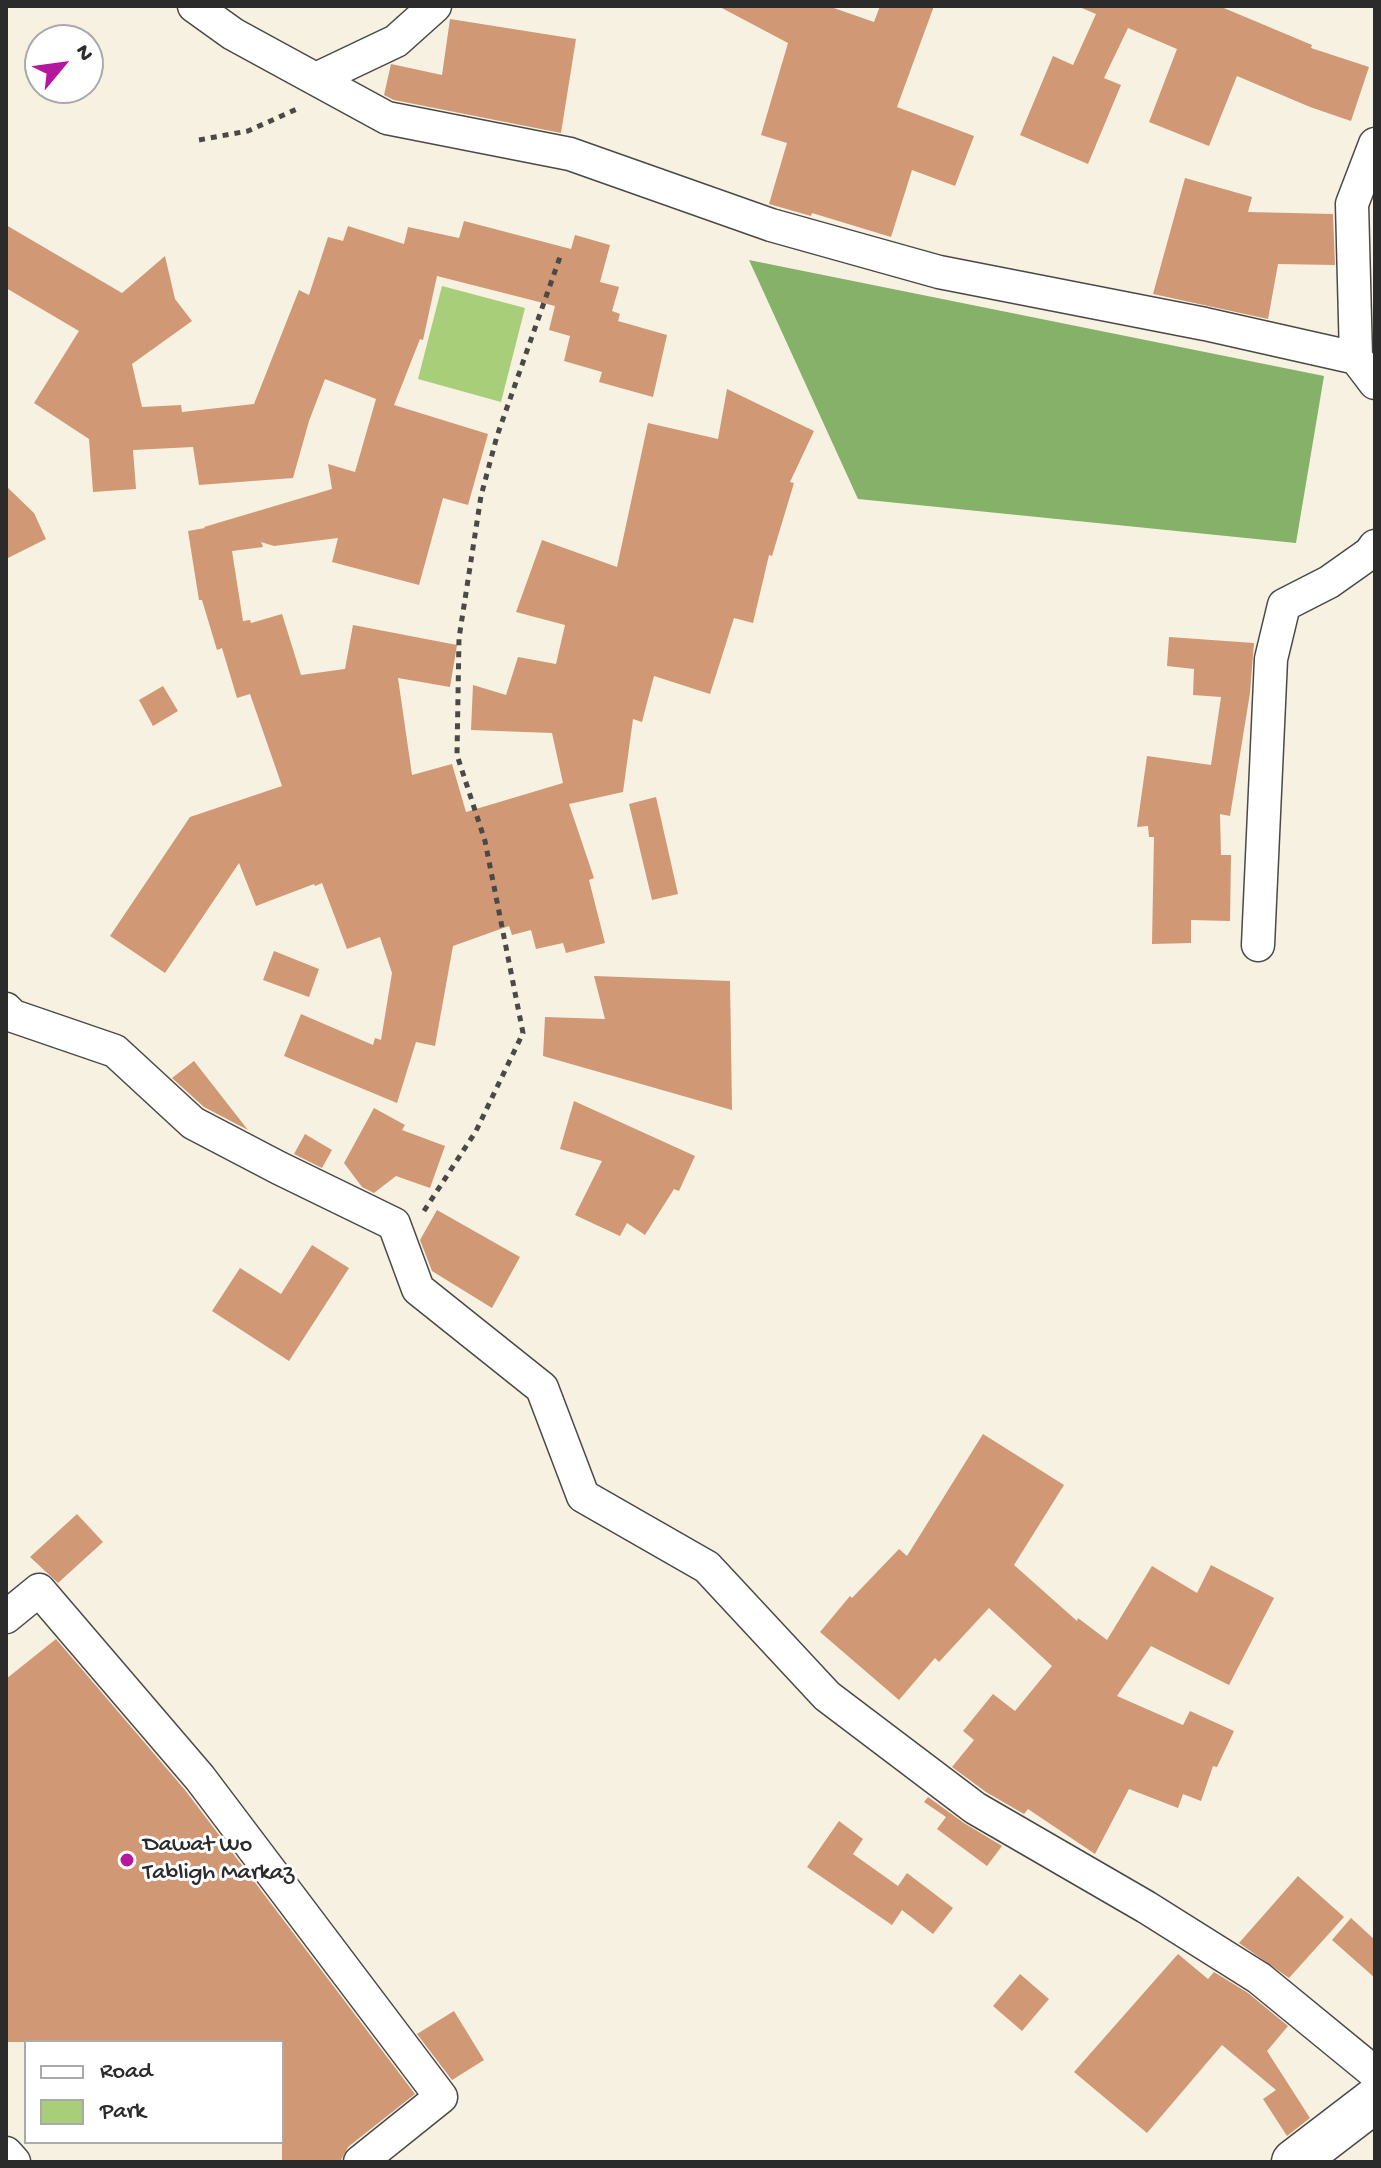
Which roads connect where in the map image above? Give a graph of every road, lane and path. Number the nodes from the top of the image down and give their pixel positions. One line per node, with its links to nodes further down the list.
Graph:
1 (194, 6): 3 (street)
2 (435, 6): 3 (street)
3 (326, 85): 4 (path); 7 (street)
4 (199, 140)
5 (1375, 144): 7 (street)
6 (560, 257): 11 (path)
7 (1366, 370)
8 (1375, 546): 9 (street)
9 (1258, 945)
10 (6, 1009): 11 (street)
11 (402, 1245): 13 (street)
12 (6, 1617): 17 (street)
13 (1375, 2073)
14 (1375, 2100): 18 (main road)
15 (6, 2153): 16 (street)
16 (14, 2162)
17 (360, 2162)
18 (1294, 2162)

